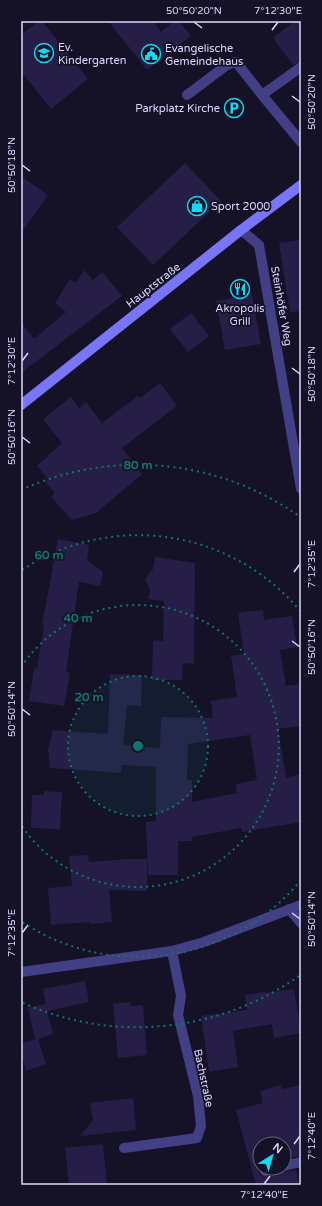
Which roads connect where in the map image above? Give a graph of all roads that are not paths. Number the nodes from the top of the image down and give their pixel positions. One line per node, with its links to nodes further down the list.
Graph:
1 (301, 67): 3 (street)
2 (187, 95): 3 (street)
3 (262, 96): 4 (street)
4 (301, 142)
5 (301, 185): 6 (main road, Hauptstraße)
6 (241, 230): 7 (main road, Hauptstraße); 8 (street, Steinhöfer Weg)
7 (21, 405)
8 (301, 488)
9 (301, 905): 10 (street)
10 (289, 909): 11 (street); 12 (street)
11 (301, 923)
12 (172, 951): 13 (street); 14 (street, Bachstraße)
13 (21, 972)
14 (124, 1148)

